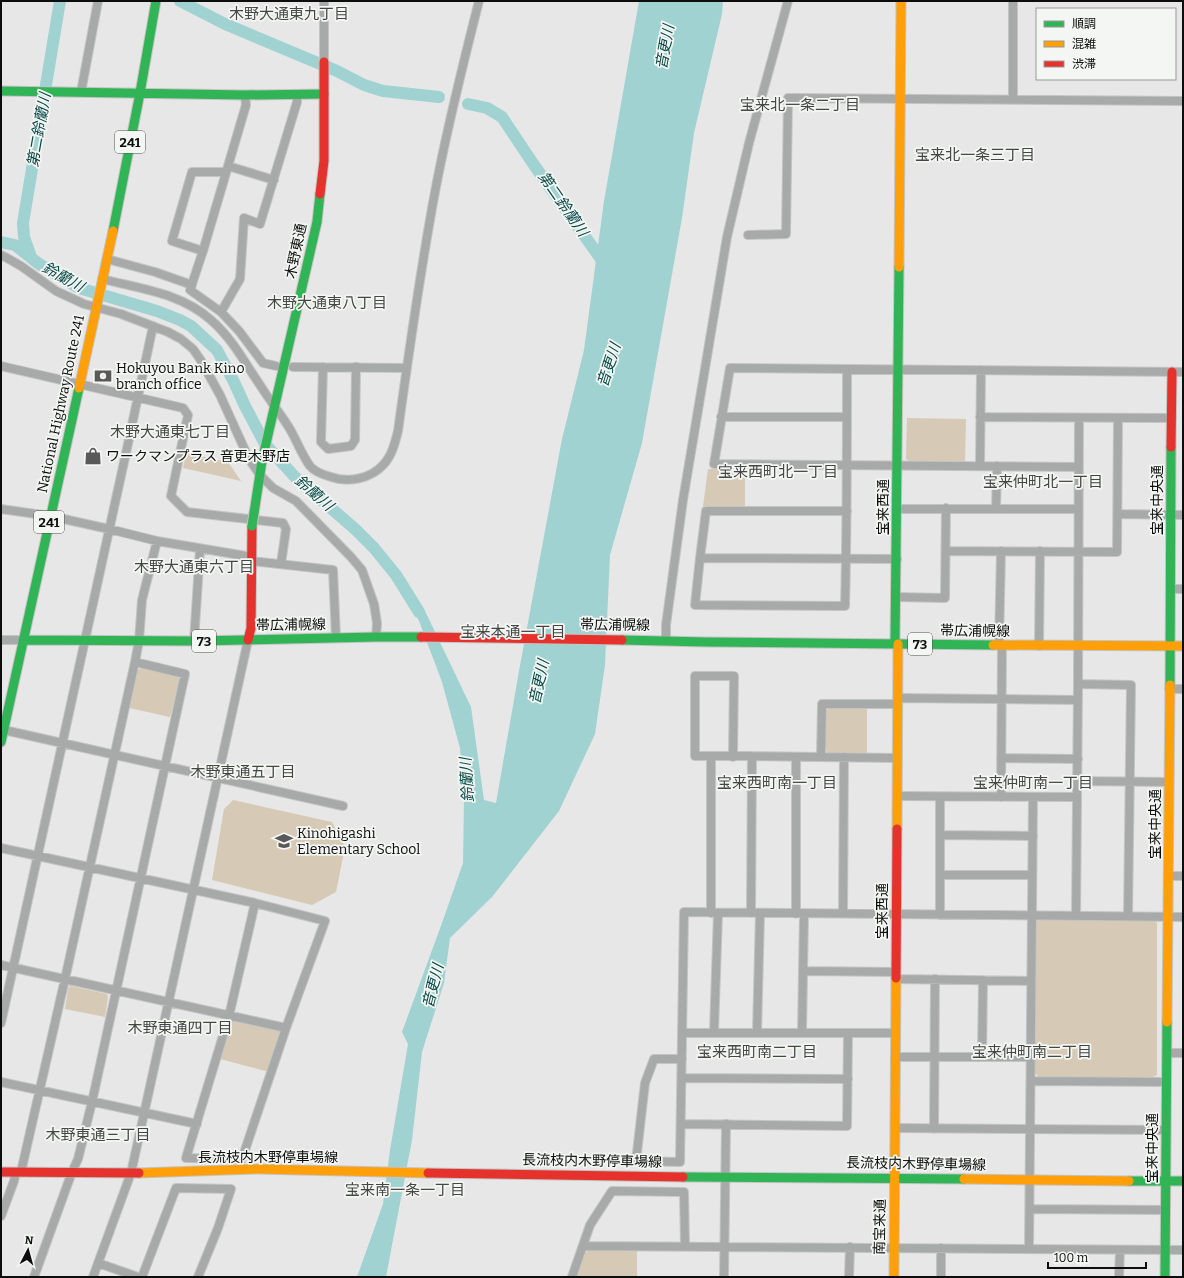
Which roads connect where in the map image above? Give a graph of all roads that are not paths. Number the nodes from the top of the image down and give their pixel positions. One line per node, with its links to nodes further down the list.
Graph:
1 (98, 1): 10 (street)
2 (156, 1): 11 (main road, National Highway Route 241 / 241)
3 (324, 1): 8 (street)
4 (479, 1): 34 (street)
5 (788, 1): 86 (street)
6 (901, 1): 15 (main road, 宝来西通)
7 (1013, 1): 16 (street)
8 (324, 67): 13 (main road, 木野東通)
9 (1, 91): 10 (main road)
10 (81, 92): 11 (main road)
11 (140, 93): 14 (main road); 23 (main road, National Highway Route 241 / 241)
12 (297, 94): 13 (main road); 14 (main road); 19 (street)
13 (324, 94): 42 (main road, 木野東通)
14 (245, 95): 18 (street)
15 (900, 99): 16 (street); 20 (street); 36 (main road, 宝来西通)
16 (1012, 100): 17 (street)
17 (1183, 101)
18 (227, 169): 19 (street); 21 (street); 21 (street)
19 (274, 180): 27 (street)
20 (748, 235)
21 (203, 252): 25 (street)
22 (1, 256): 26 (street)
23 (107, 259): 24 (main road, National Highway Route 241 / 241); 25 (street)
24 (102, 281): 26 (main road, National Highway Route 241 / 241); 42 (street)
25 (192, 284): 27 (street)
26 (97, 305): 28 (street); 40 (main road, National Highway Route 241 / 241)
27 (221, 312): 30 (street)
28 (153, 326): 41 (street); 54 (street)
29 (1, 366): 40 (street)
30 (276, 366)
31 (293, 367): 32 (street)
32 (323, 367): 33 (street); 33 (street)
33 (356, 367): 34 (street)
34 (407, 368): 42 (street)
35 (847, 369): 36 (street); 43 (street); 44 (street)
36 (898, 370): 37 (street); 50 (main road, 宝来西通)
37 (981, 370): 38 (street); 45 (street)
38 (1172, 372): 39 (street); 48 (main road, 宝来中央通)
39 (1183, 372)
40 (79, 383): 41 (street); 64 (main road, National Highway Route 241 / 241)
41 (138, 397): 65 (street); 76 (street)
42 (275, 408): 54 (main road, 木野東通)
43 (847, 416): 44 (street); 49 (street)
44 (721, 417): 49 (street)
45 (980, 417): 46 (street); 51 (street)
46 (1079, 418): 47 (street); 53 (street)
47 (1118, 418): 48 (street); 61 (street)
48 (1172, 418): 62 (main road, 宝来中央通)
49 (847, 465): 50 (street); 60 (street)
50 (898, 466): 51 (street); 57 (main road, 宝来西通)
51 (980, 466): 52 (street)
52 (997, 466): 53 (street); 58 (street)
53 (1078, 467): 59 (street)
54 (260, 475): 73 (main road, 木野東通, bridge); 80 (street)
55 (946, 508): 57 (street); 58 (street); 68 (street)
56 (1, 509): 64 (street)
57 (897, 509): 75 (main road, 宝来西通)
58 (996, 509): 59 (street)
59 (1078, 509): 71 (street)
60 (847, 512): 72 (street); 74 (street)
61 (1118, 514): 62 (street); 71 (street)
62 (1171, 515): 63 (street); 77 (main road, 宝来中央通)
63 (1183, 515)
64 (50, 516): 65 (street); 83 (main road, National Highway Route 241 / 241)
65 (109, 529): 66 (street); 84 (street)
66 (157, 541): 67 (street); 87 (street)
67 (200, 549): 73 (street); 88 (street)
68 (946, 551): 69 (street); 79 (street)
69 (1001, 551): 70 (street); 90 (street)
70 (1040, 551): 71 (street); 91 (street)
71 (1078, 552): 92 (street)
72 (700, 558): 74 (street); 74 (street)
73 (252, 559): 76 (street); 85 (main road, 木野東通)
74 (846, 559): 75 (street)
75 (896, 559): 79 (main road, 宝来西通)
76 (281, 564): 81 (street)
77 (1171, 589): 78 (street); 93 (main road, 宝来中央通)
78 (1183, 589)
79 (896, 597): 89 (main road, 宝来西通)
80 (381, 637): 81 (main road, 帯広浦幌線 / 73); 86 (main road, 帯広浦幌線 / 73)
81 (336, 638): 85 (main road, 帯広浦幌線 / 73)
82 (1, 640): 83 (street)
83 (23, 640): 84 (main road, 帯広浦幌線 / 73); 102 (main road, National Highway Route 241 / 241)
84 (84, 640): 87 (main road, 帯広浦幌線 / 73); 104 (street)
85 (248, 640): 88 (main road, 帯広浦幌線 / 73); 116 (street)
86 (661, 640): 89 (main road, 帯広浦幌線 / 73)
87 (139, 641): 88 (main road, 帯広浦幌線 / 73); 95 (street)
88 (194, 641)
89 (897, 644): 90 (main road, 帯広浦幌線 / 73); 101 (main road, 宝来西通)
90 (1000, 645): 91 (main road, 帯広浦幌線 / 73); 99 (street)
91 (1040, 646): 92 (main road, 帯広浦幌線 / 73)
92 (1078, 646): 93 (main road, 帯広浦幌線 / 73); 96 (street)
93 (1170, 646): 94 (main road, 帯広浦幌線 / 73); 97 (main road, 宝来中央通)
94 (1183, 646)
95 (135, 662): 105 (street); 115 (street)
96 (1078, 684): 100 (street); 118 (street)
97 (1169, 689): 98 (street); 119 (main road, 宝来中央通)
98 (1183, 689)
99 (1001, 699): 100 (street); 101 (street); 113 (street)
100 (1078, 700): 114 (street)
101 (898, 701): 110 (street); 112 (main road, 宝来西通)
102 (4, 730): 103 (main road, National Highway Route 241 / 241); 104 (street)
103 (1, 742)
104 (62, 744): 105 (street); 129 (street)
105 (115, 756): 115 (street); 130 (street)
106 (711, 756): 107 (street); 107 (street); 138 (street)
107 (733, 756): 108 (street)
108 (752, 756): 109 (street); 139 (street)
109 (796, 757): 110 (street); 140 (street)
110 (821, 757): 111 (street)
111 (844, 758): 112 (street); 141 (street)
112 (897, 758): 120 (main road, 宝来西通)
113 (1001, 758): 114 (street); 122 (street)
114 (1078, 759): 117 (street)
115 (164, 767): 116 (street); 135 (street)
116 (218, 778): 125 (street); 136 (street)
117 (1077, 781): 118 (street); 124 (street)
118 (1130, 782): 119 (street); 146 (street)
119 (1169, 782): 133 (main road, 宝来中央通)
120 (897, 796): 121 (street); 142 (main road, 宝来西通)
121 (940, 796): 122 (street); 126 (street)
122 (1001, 797): 123 (street)
123 (1033, 797): 124 (street); 127 (street)
124 (1077, 798): 145 (street)
125 (343, 806)
126 (940, 835): 127 (street); 131 (street)
127 (1033, 836): 132 (street)
128 (1, 848): 129 (street)
129 (37, 856): 130 (street); 150 (street)
130 (90, 867): 135 (street); 153 (street)
131 (940, 875): 132 (street); 143 (street)
132 (1032, 875): 144 (street)
133 (1168, 876): 134 (street); 147 (main road, 宝来中央通)
134 (1183, 876)
135 (140, 878): 136 (street); 157 (street)
136 (194, 890): 137 (street); 158 (street)
137 (255, 903): 159 (street); 161 (street)
138 (714, 913): 139 (street); 162 (street); 163 (street)
139 (755, 913): 140 (street); 164 (street)
140 (800, 914): 141 (street); 151 (street)
141 (843, 914): 142 (street)
142 (896, 914): 143 (street); 152 (main road, 宝来西通)
143 (940, 915): 144 (street)
144 (1032, 915): 145 (street); 156 (street)
145 (1076, 916): 146 (street)
146 (1128, 916): 147 (street)
147 (1168, 916): 148 (street); 168 (main road, 宝来中央通)
148 (1183, 916)
149 (1, 964): 150 (street)
150 (14, 967): 153 (street); 160 (street)
151 (803, 971): 152 (street); 165 (street)
152 (896, 976): 154 (street); 167 (main road, 宝来西通)
153 (65, 979): 157 (street); 180 (street)
154 (935, 979): 155 (street); 171 (street)
155 (982, 980): 156 (street); 172 (street)
156 (1031, 981): 173 (street)
157 (115, 990): 158 (street); 181 (street)
158 (169, 1001): 159 (street); 182 (street)
159 (230, 1016): 161 (street); 183 (street)
160 (1, 1023)
161 (286, 1028): 183 (street)
162 (714, 1032): 163 (street); 164 (street)
163 (682, 1033): 174 (street)
164 (757, 1033): 165 (street)
165 (802, 1033): 166 (street)
166 (848, 1033): 167 (street); 176 (street)
167 (896, 1033): 170 (main road, 宝来西通)
168 (1167, 1053): 169 (street); 179 (main road, 宝来中央通)
169 (1183, 1054)
170 (896, 1057): 171 (street); 186 (main road, 宝来西通)
171 (934, 1057): 172 (street); 187 (street)
172 (982, 1058): 173 (street)
173 (1031, 1058): 177 (street)
174 (682, 1059): 175 (street); 184 (street)
175 (682, 1078): 176 (street); 184 (street)
176 (848, 1079): 185 (street)
177 (1031, 1081): 179 (street); 188 (street)
178 (1, 1082): 180 (street)
179 (1166, 1082): 189 (main road, 宝来中央通)
180 (40, 1091): 181 (street); 191 (street)
181 (92, 1102): 182 (street); 192 (street)
182 (145, 1113): 183 (street); 193 (street)
183 (197, 1124)
184 (681, 1124): 185 (street)
185 (726, 1124): 194 (street)
186 (895, 1128): 187 (street); 195 (main road, 宝来西通)
187 (934, 1129): 188 (street)
188 (1030, 1129): 189 (street); 196 (street)
189 (1166, 1130): 197 (main road, 宝来中央通)
190 (1, 1172): 191 (main road, 長流枝内木野停車場線)
191 (18, 1172): 192 (main road, 長流枝内木野停車場線); 201 (street)
192 (72, 1172): 193 (main road, 長流枝内木野停車場線); 213 (street)
193 (131, 1173): 194 (main road, 長流枝内木野停車場線); 212 (street)
194 (726, 1177): 195 (main road, 長流枝内木野停車場線); 204 (street)
195 (895, 1178): 196 (main road, 長流枝内木野停車場線); 206 (main road, 南宝来通)
196 (1030, 1180): 197 (main road, 長流枝内木野停車場線); 199 (street)
197 (1166, 1180): 198 (main road, 長流枝内木野停車場線); 200 (main road, 宝来中央通)
198 (1183, 1180)
199 (1030, 1209): 200 (street); 208 (street)
200 (1166, 1210): 210 (main road, 宝来中央通)
201 (1, 1216)
202 (584, 1246): 203 (street); 203 (street); 218 (street)
203 (684, 1246): 204 (street)
204 (724, 1247): 205 (street); 219 (street)
205 (850, 1247): 206 (street); 220 (street)
206 (894, 1247): 207 (street); 221 (main road, 南宝来通)
207 (940, 1248): 208 (street); 222 (street)
208 (1030, 1249): 209 (street)
209 (1120, 1250): 210 (street); 223 (street)
210 (1165, 1250): 211 (street); 224 (main road, 宝来中央通)
211 (1183, 1250)
212 (98, 1263): 214 (street); 215 (street)
213 (34, 1277)
214 (93, 1277)
215 (138, 1277)
216 (142, 1277): 217 (street)
217 (198, 1277)
218 (572, 1277)
219 (724, 1277)
220 (849, 1277)
221 (894, 1277)
222 (941, 1277)
223 (1119, 1277)
224 (1165, 1277)

